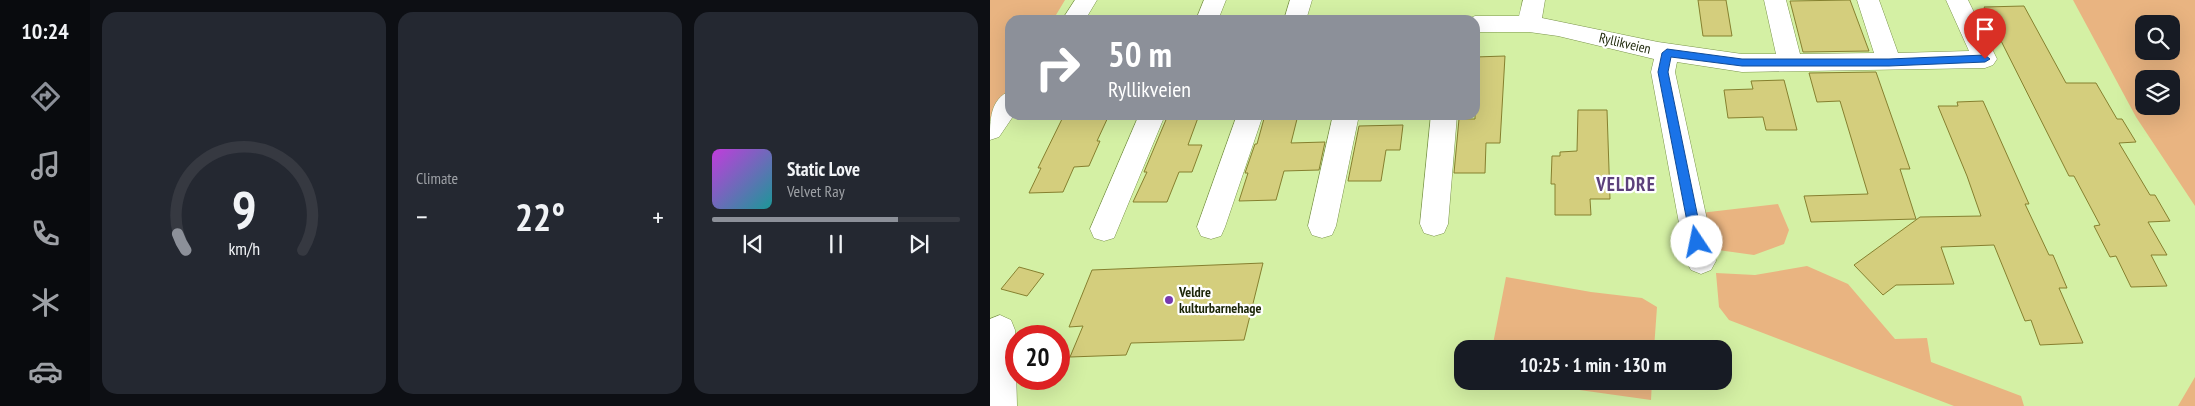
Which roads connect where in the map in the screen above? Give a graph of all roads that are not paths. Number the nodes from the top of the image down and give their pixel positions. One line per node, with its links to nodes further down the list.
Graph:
1 (1086, 0): 8 (street)
2 (1214, 0): 9 (street)
3 (1301, 0): 10 (street)
4 (1534, 0): 12 (street)
5 (1775, 0): 14 (street)
6 (1868, 0): 15 (street)
7 (1957, 0): 15 (street, Ryllikveien)
8 (1077, 15)
9 (1209, 15)
10 (1296, 15)
11 (1480, 24): 12 (street, Ryllikveien)
12 (1529, 24): 13 (street, Ryllikveien)
13 (1667, 53): 14 (street, Ryllikveien); 26 (street)
14 (1790, 62): 15 (street, Ryllikveien)
15 (1889, 62)
16 (1005, 109): 21 (street)
17 (1150, 120): 25 (street)
18 (1248, 120): 24 (street)
19 (1345, 120): 23 (street)
20 (1444, 120): 22 (street)
21 (990, 130)
22 (1434, 224)
23 (1322, 226)
24 (1211, 227)
25 (1104, 229)
26 (1701, 261)
27 (1000, 330): 28 (street)
28 (1001, 406)

